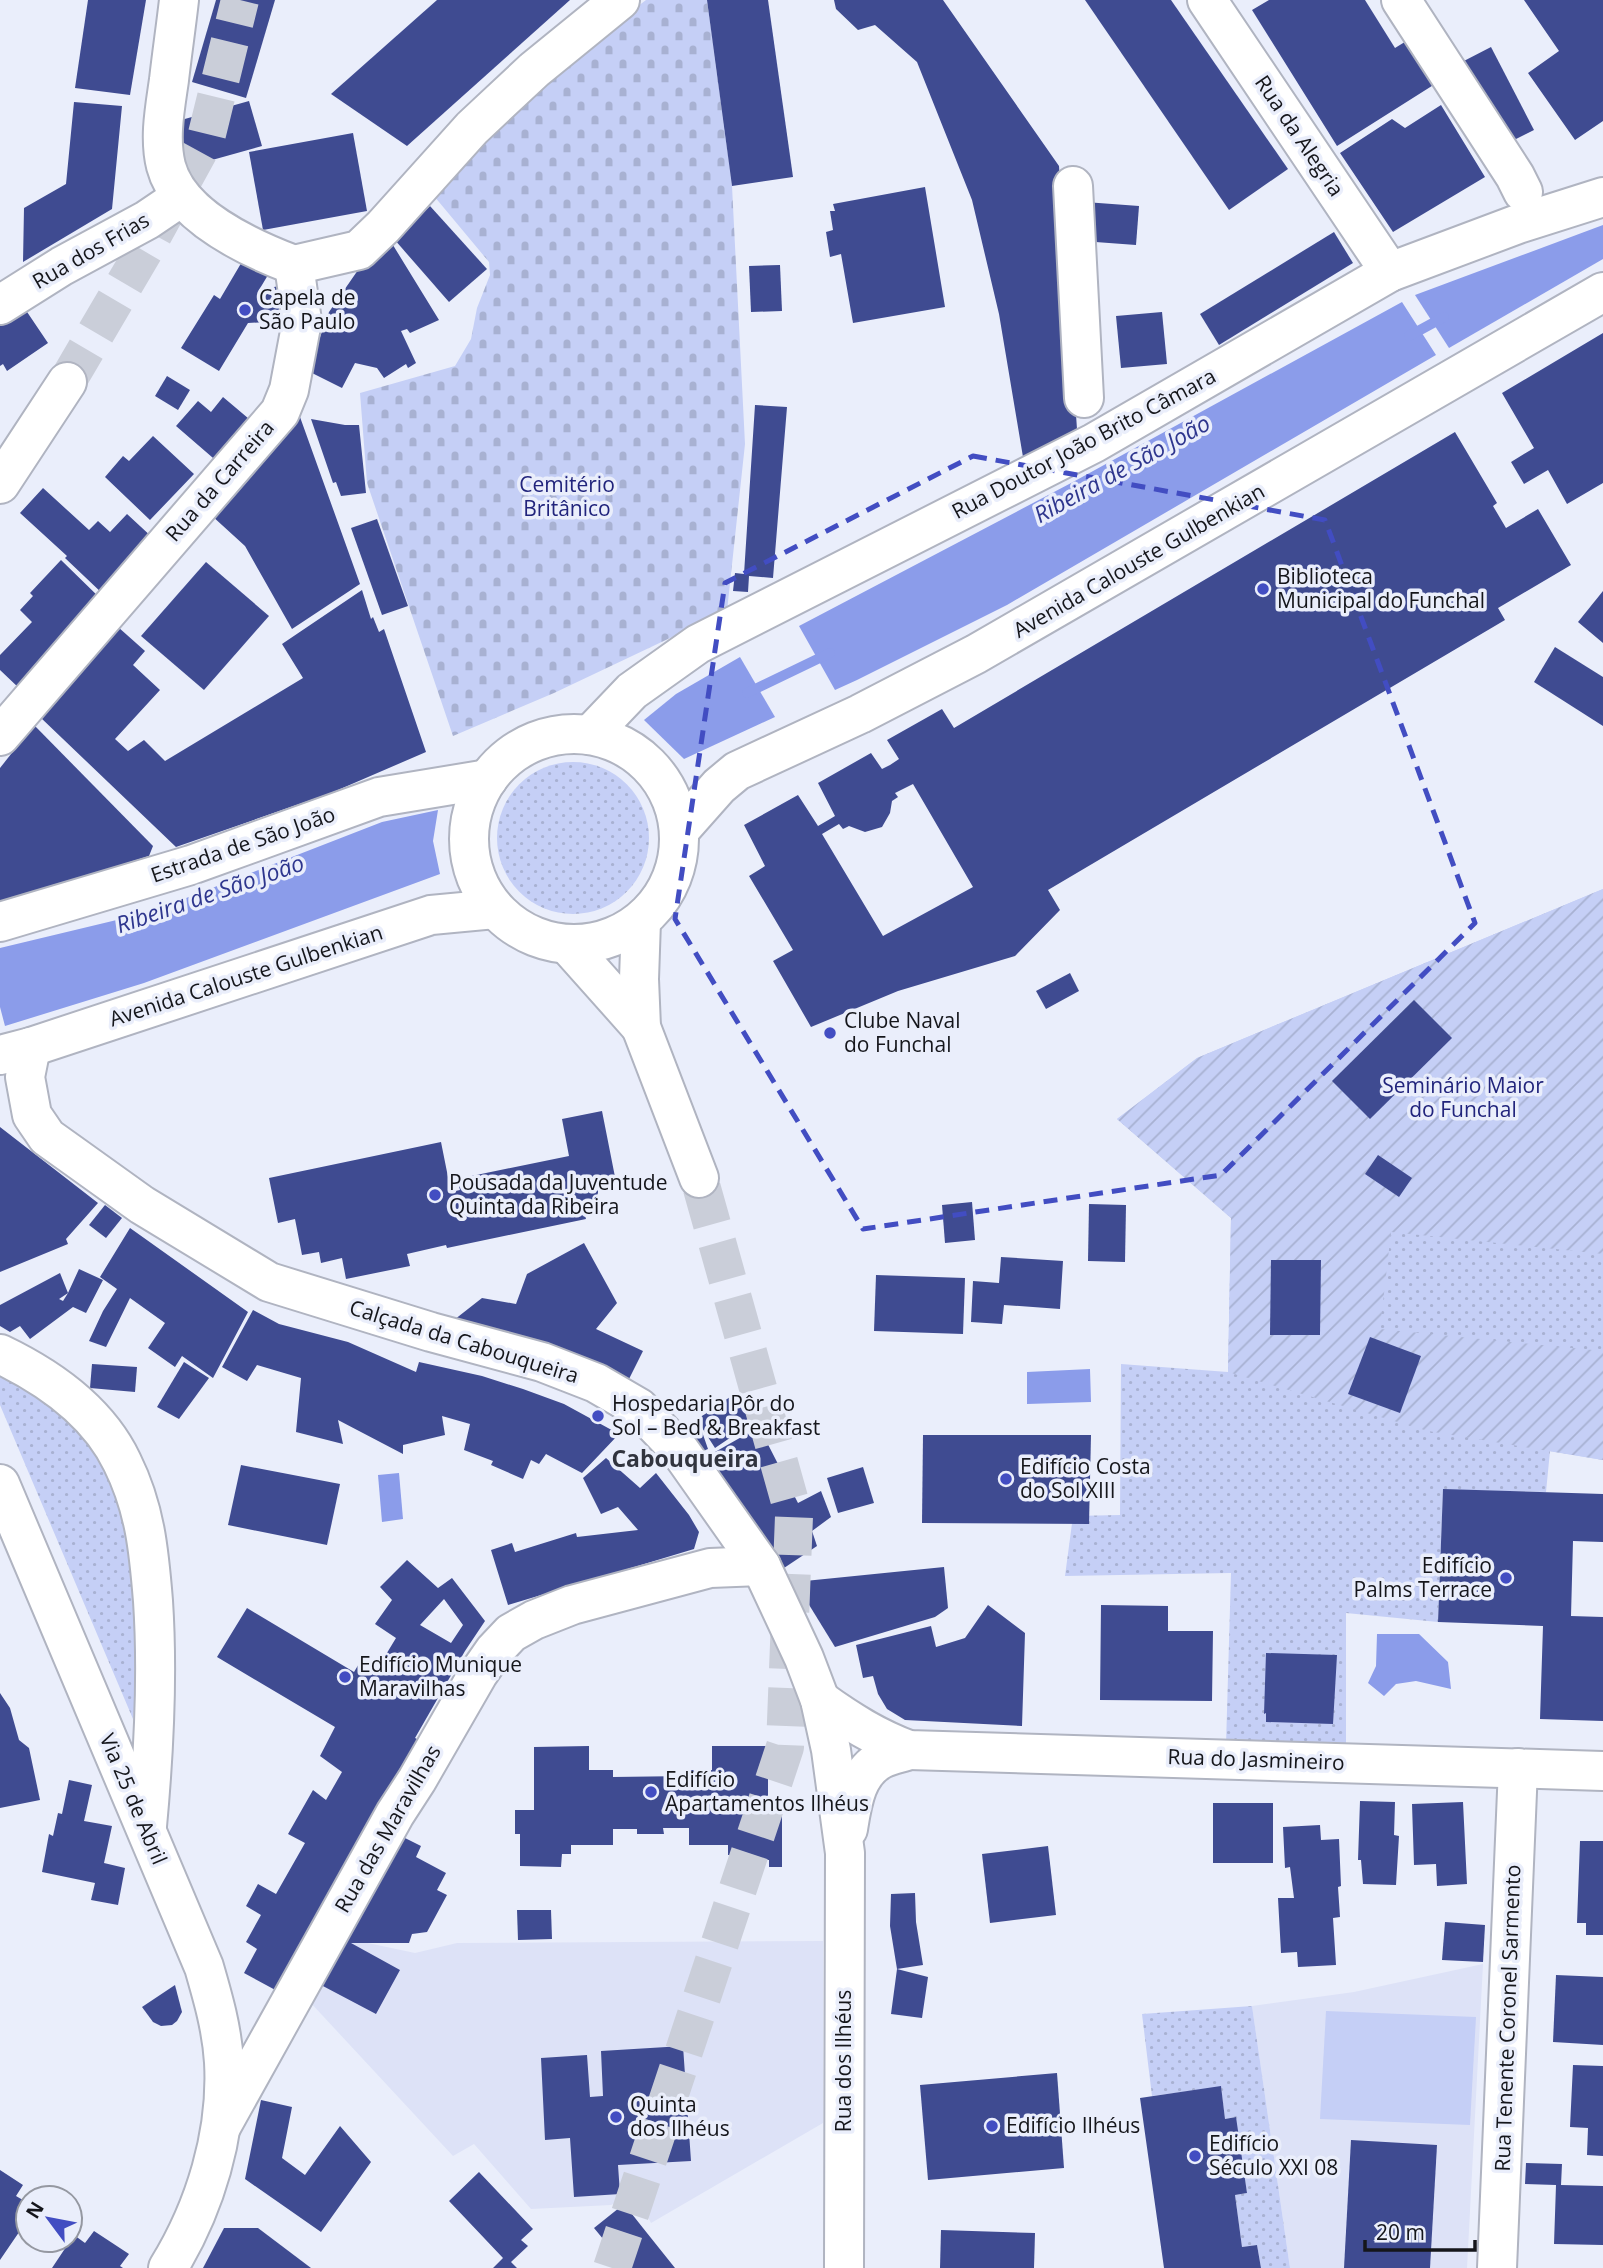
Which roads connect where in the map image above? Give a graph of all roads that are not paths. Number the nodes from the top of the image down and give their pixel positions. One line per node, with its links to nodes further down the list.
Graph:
1 (179, 0): 7 (street)
2 (620, 0): 9 (street)
3 (1206, 0): 10 (street, Rua da Alegria)
4 (1401, 0): 6 (street)
5 (1073, 186): 14 (street)
6 (1523, 192)
7 (181, 197): 9 (street); 12 (street, Rua dos Frias)
8 (1603, 197): 10 (street, Rua Doutor João Brito Câmara)
9 (293, 265): 17 (street, Rua da Carreira)
10 (1391, 272): 16 (street, Rua Doutor João Brito Câmara)
11 (1603, 292): 19 (street, Avenida Calouste Gulbenkian)
12 (0, 305)
13 (67, 382): 15 (street)
14 (1084, 398)
15 (0, 484)
16 (607, 731): 18 (street); 19 (street)
17 (0, 736)
18 (474, 789): 20 (street); 22 (street, Estrada de São João)
19 (680, 830): 21 (street)
20 (486, 896): 23 (street); 25 (street, Avenida Calouste Gulbenkian)
21 (641, 921): 23 (street); 24 (street)
22 (0, 922)
23 (568, 945): 24 (street)
24 (641, 1027): 26 (street)
25 (16, 1051): 29 (street, Calçada da Cabouqueira)
26 (699, 1178)
27 (0, 1354): 34 (street)
28 (0, 1484): 34 (street, Via 25 de Abril)
29 (761, 1566): 30 (street, Calçada da Cabouqueira); 36 (street, Rua das Maravilhas)
30 (820, 1700): 31 (street, Rua do Jasmineiro); 35 (street, Calçada da Cabouqueira)
31 (909, 1751): 32 (street, Rua do Jasmineiro); 35 (street, Rua do Jasmineiro)
32 (1518, 1768): 33 (street, Rua do Jasmineiro); 39 (street, Rua Tenente Coronel Sarmento)
33 (1603, 1771)
34 (147, 1831): 36 (street, Via 25 de Abril)
35 (845, 1853): 38 (street, Rua dos Ilhéus)
36 (222, 2125): 37 (street, Rua das Maravilhas)
37 (168, 2268)
38 (844, 2268)
39 (1497, 2268)

